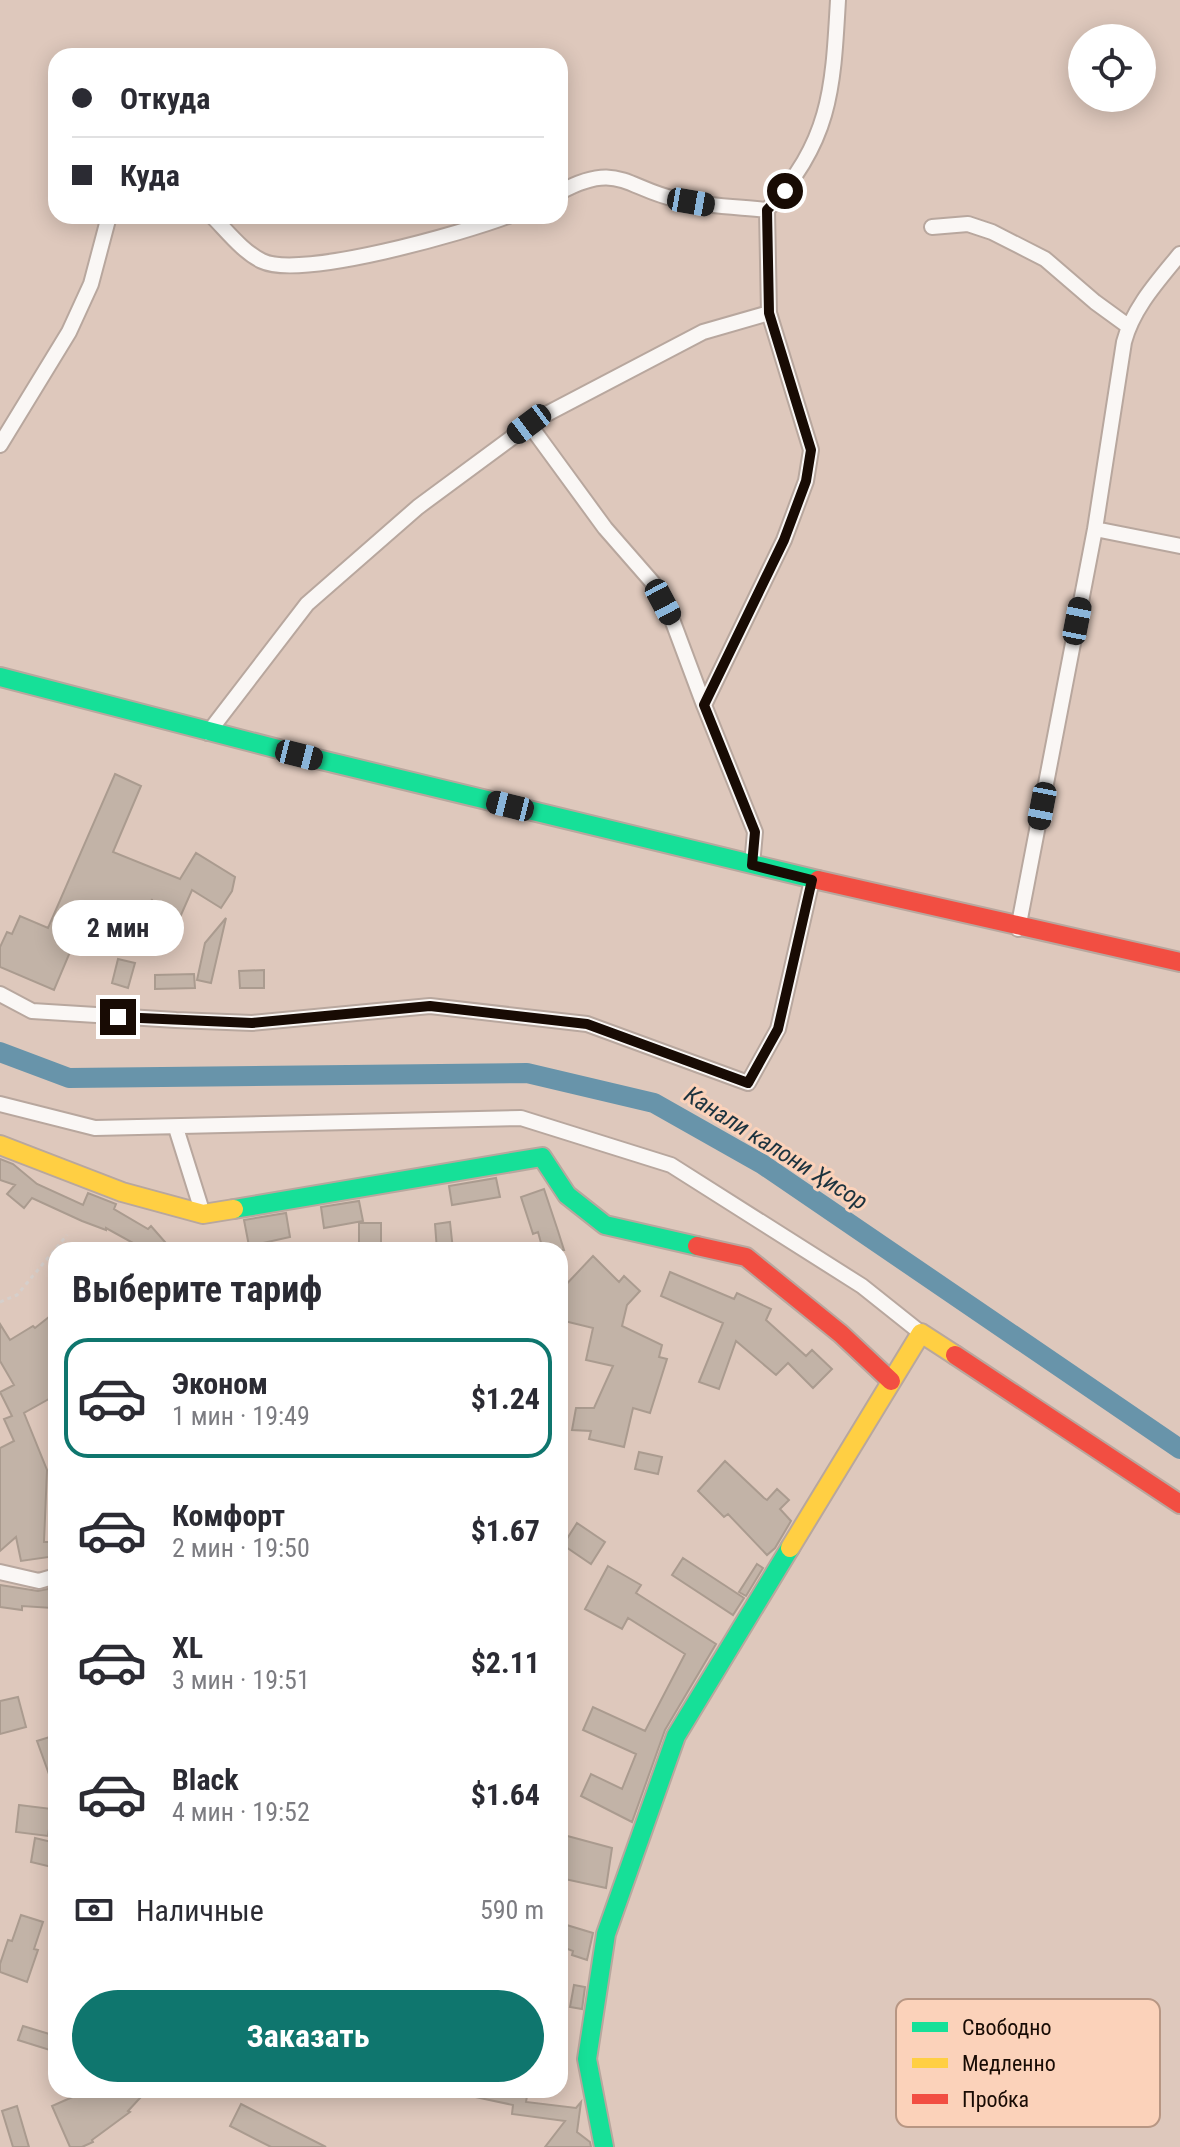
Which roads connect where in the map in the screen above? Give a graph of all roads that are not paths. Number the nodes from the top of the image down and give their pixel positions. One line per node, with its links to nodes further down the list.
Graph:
1 (838, 0): 3 (street)
2 (568, 188): 3 (street)
3 (767, 210): 9 (street)
4 (107, 224): 12 (street)
5 (221, 224): 6 (street)
6 (484, 224)
7 (932, 227): 10 (street)
8 (1180, 254): 10 (street)
9 (769, 313): 11 (street); 16 (street)
10 (1128, 326): 13 (street)
11 (529, 424): 16 (street); 17 (street)
12 (0, 445)
13 (1095, 529): 14 (street); 20 (street)
14 (1180, 546)
15 (0, 677): 17 (street)
16 (704, 705): 18 (street)
17 (208, 733): 18 (street)
18 (752, 865): 19 (street)
19 (812, 880): 20 (street); 22 (street)
20 (1018, 929): 21 (street)
21 (1180, 962)
22 (0, 994)
23 (0, 1104): 24 (street)
24 (176, 1128): 26 (street); 27 (street)
25 (0, 1145): 26 (street)
26 (203, 1214): 28 (street)
27 (921, 1333): 28 (street); 29 (street)
28 (891, 1381): 32 (street)
29 (1180, 1504)
30 (0, 1572): 31 (street)
31 (48, 1578)
32 (604, 2147)

